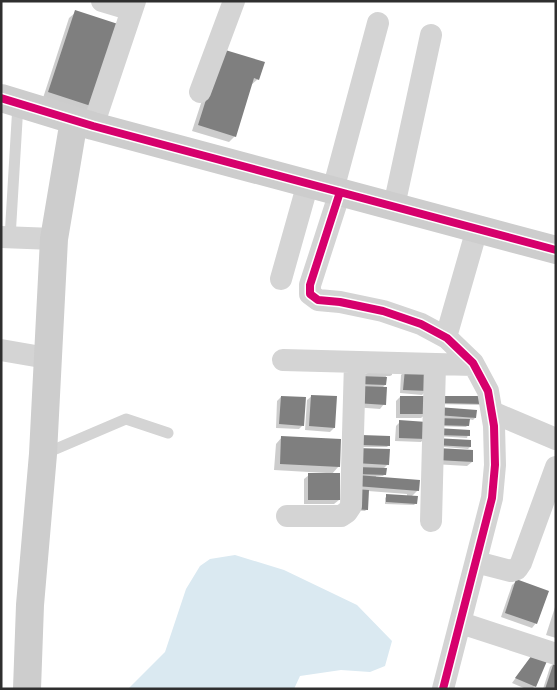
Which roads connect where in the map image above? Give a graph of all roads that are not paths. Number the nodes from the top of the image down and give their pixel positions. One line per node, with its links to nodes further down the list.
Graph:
1 (102, 1): 3 (street)
2 (234, 1): 6 (street)
3 (134, 6): 8 (street)
4 (378, 23): 11 (street)
5 (431, 35): 12 (street)
6 (200, 92)
7 (10, 101): 8 (street); 10 (lane)
8 (84, 123): 11 (street); 15 (street)
9 (1, 177): 10 (lane)
10 (13, 178): 14 (lane)
11 (327, 188): 12 (street); 17 (street); 18 (street)
12 (394, 206): 13 (street)
13 (477, 229): 16 (street); 18 (street)
14 (5, 238): 15 (street)
15 (54, 240): 20 (street)
16 (556, 250)
17 (281, 280)
18 (446, 337): 24 (street)
19 (1, 350): 20 (street)
20 (48, 358): 28 (street)
21 (283, 360): 22 (street)
22 (354, 362): 23 (street); 30 (street)
23 (435, 364): 24 (street); 31 (street)
24 (474, 365): 25 (street)
25 (492, 412): 27 (street); 32 (street)
26 (168, 433): 28 (lane)
27 (556, 439)
28 (43, 454): 35 (street)
29 (556, 467): 32 (street)
30 (287, 516)
31 (431, 522)
32 (476, 562): 33 (street)
33 (461, 622): 34 (street); 36 (street)
34 (556, 654)
35 (27, 689)
36 (443, 689)

